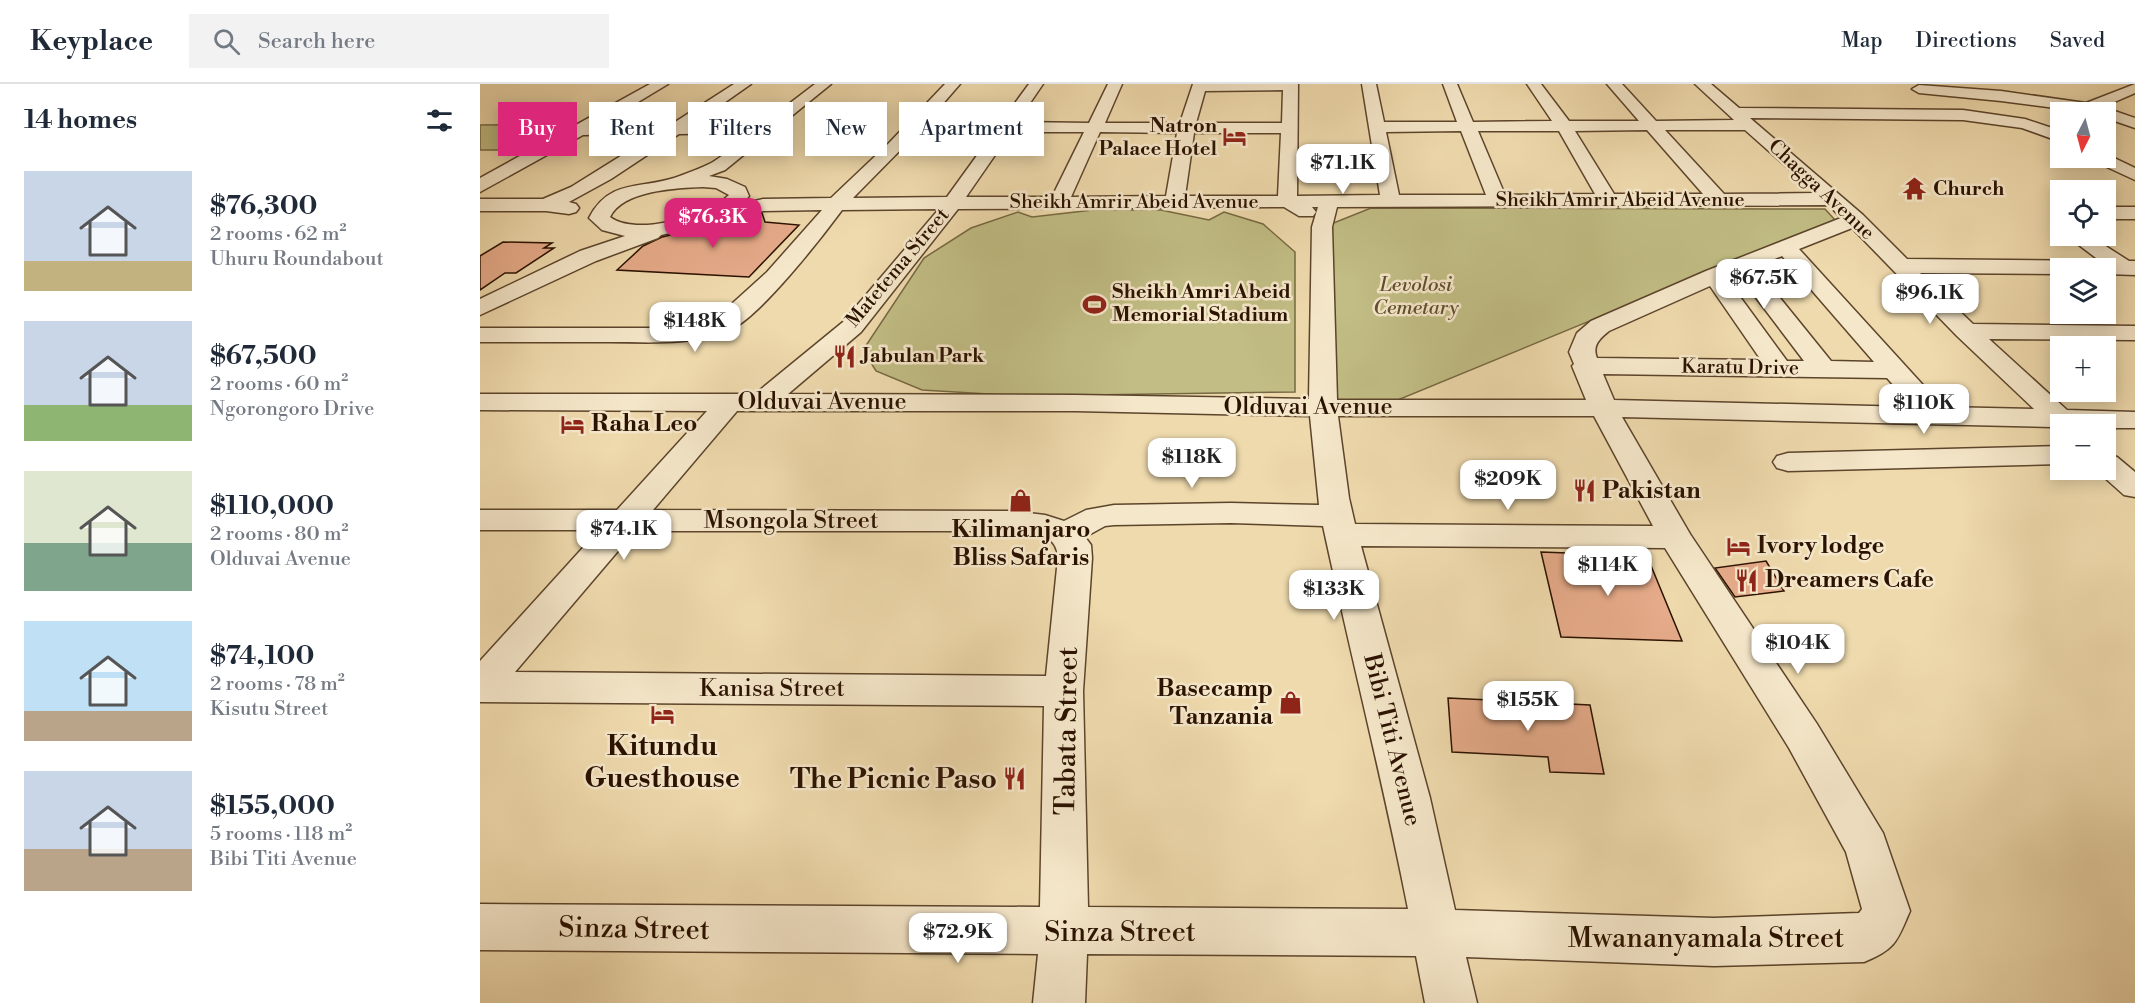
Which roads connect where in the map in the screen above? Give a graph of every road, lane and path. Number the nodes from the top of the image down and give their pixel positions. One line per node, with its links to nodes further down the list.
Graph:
1 (661, 84): 38 (street)
2 (744, 84): 33 (street)
3 (824, 84): 21 (street)
4 (953, 84): 17 (street)
5 (1036, 84): 18 (street, Matetema Street)
6 (1115, 84): 35 (street)
7 (1369, 84): 31 (street)
8 (1450, 84): 28 (street)
9 (1534, 84): 29 (street)
10 (1614, 84): 30 (street)
11 (1702, 84): 22 (street, Chagga Avenue)
12 (1200, 85): 13 (street); 36 (street)
13 (1291, 85): 37 (street)
14 (1916, 86): 16 (street); 23 (street)
15 (2135, 88): 20 (street)
16 (2002, 90): 19 (street)
17 (937, 102)
18 (1023, 102)
19 (2055, 102)
20 (2110, 102)
21 (793, 109)
22 (1737, 113): 23 (street); 27 (street, Chagga Avenue)
23 (1963, 115): 32 (street)
24 (2116, 117): 26 (street)
25 (2050, 122): 32 (street)
26 (2135, 123)
27 (1750, 125): 30 (street); 53 (street, Chagga Avenue)
28 (1468, 126): 29 (street); 31 (street); 57 (street)
29 (1564, 126): 30 (street); 58 (street)
30 (1650, 126): 52 (street)
31 (1376, 127): 56 (street)
32 (2037, 127): 40 (street)
33 (676, 128)
34 (1044, 128): 35 (street)
35 (1094, 128): 36 (street); 59 (street)
36 (1186, 128): 37 (street); 54 (street)
37 (1288, 128): 55 (street)
38 (578, 130): 39 (street); 49 (street)
39 (589, 130)
40 (2050, 132)
41 (899, 143): 60 (street)
42 (633, 156): 64 (street)
43 (732, 156): 46 (street)
44 (985, 156): 61 (street, Matetema Street)
45 (2116, 165): 47 (street)
46 (719, 166): 48 (street); 50 (street)
47 (2135, 175)
48 (661, 185): 50 (street); 51 (street)
49 (480, 186)
50 (735, 188): 62 (street); 68 (street)
51 (632, 193): 64 (street); 70 (street)
52 (1718, 199): 53 (street, Sheikh Amrir Abeid Avenue); 58 (street, Sheikh Amrir Abeid Avenue)
53 (1834, 199): 69 (street, Chagga Avenue)
54 (1175, 201): 55 (street, Sheikh Amrir Abeid Avenue); 59 (street, Sheikh Amrir Abeid Avenue)
55 (1287, 201): 67 (street)
56 (1386, 201): 57 (street, Sheikh Amrir Abeid Avenue); 67 (street, Sheikh Amrir Abeid Avenue); 67 (street)
57 (1498, 201): 58 (street, Sheikh Amrir Abeid Avenue)
58 (1608, 201)
59 (1059, 202): 61 (street, Sheikh Amrir Abeid Avenue)
60 (837, 203): 61 (street, Sheikh Amrir Abeid Avenue); 62 (street, Sheikh Amrir Abeid Avenue); 82 (street)
61 (952, 203): 89 (street, Matetema Street)
62 (794, 204): 68 (street)
63 (480, 205): 64 (street)
64 (546, 205): 70 (street)
65 (2116, 213): 66 (street)
66 (2135, 213)
67 (1325, 214): 90 (street, Bibi Titi Avenue)
68 (713, 216): 71 (street)
69 (1856, 219): 73 (street); 76 (street, Chagga Avenue)
70 (603, 222): 71 (street); 74 (street)
71 (676, 226): 74 (street)
72 (2093, 246): 77 (street)
73 (1785, 247): 75 (street); 86 (street)
74 (588, 256): 79 (street)
75 (1742, 265): 78 (street); 85 (street)
76 (1901, 266): 77 (street); 80 (street, Chagga Avenue)
77 (2129, 268)
78 (1714, 276): 83 (street); 84 (street)
79 (480, 308)
80 (1966, 331): 81 (street); 93 (street, Chagga Avenue)
81 (2135, 333)
82 (480, 335)
83 (1585, 366): 84 (street, Karatu Drive); 91 (street, Mwananyamala Street)
84 (1779, 368): 85 (street, Karatu Drive)
85 (1823, 369): 86 (street, Karatu Drive)
86 (1894, 370): 92 (street)
87 (480, 402): 88 (street, Olduvai Avenue)
88 (730, 402): 89 (street, Olduvai Avenue); 102 (street)
89 (762, 402): 90 (street, Olduvai Avenue)
90 (1323, 408): 91 (street, Olduvai Avenue); 103 (street, Bibi Titi Avenue)
91 (1603, 408): 92 (street, Olduvai Avenue); 105 (street, Mwananyamala Street)
92 (1934, 414): 94 (street, Olduvai Avenue)
93 (2055, 414)
94 (2050, 420)
95 (2116, 420): 96 (street, Olduvai Avenue)
96 (2135, 420)
97 (2050, 455): 98 (street)
98 (1788, 462)
99 (2116, 472): 100 (street)
100 (2135, 488)
101 (480, 520): 102 (street, Msongola Street)
102 (626, 521): 104 (street, Msongola Street); 106 (street)
103 (1338, 525): 104 (street); 105 (street); 110 (street, Bibi Titi Avenue)
104 (1065, 534): 107 (street, Tabata Street)
105 (1675, 537): 110 (street, Mwananyamala Street)
106 (480, 687): 107 (street, Kanisa Street)
107 (1064, 691): 109 (street, Tabata Street)
108 (480, 927): 109 (street, Sinza Street)
109 (1064, 932): 110 (street, Sinza Street); 111 (street, Tabata Street)
110 (1436, 933): 112 (street, Bibi Titi Avenue)
111 (1059, 1003)
112 (1451, 1003)

